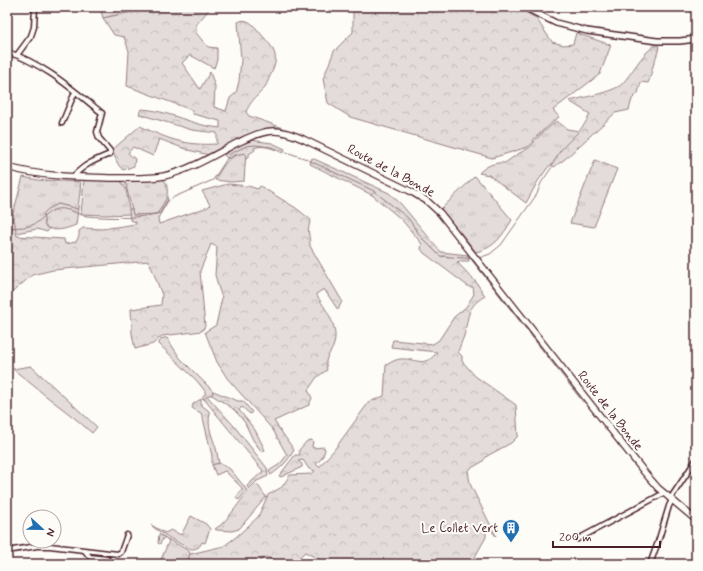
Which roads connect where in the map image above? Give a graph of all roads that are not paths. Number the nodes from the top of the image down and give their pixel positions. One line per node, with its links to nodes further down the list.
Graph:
1 (35, 7): 5 (street)
2 (524, 7): 3 (street)
3 (696, 39)
4 (7, 52): 5 (street)
5 (17, 55): 6 (street)
6 (75, 92): 7 (street); 9 (street)
7 (62, 122)
8 (7, 167): 9 (main road, Route de la Bonde)
9 (73, 177): 11 (main road, Route de la Bonde)
10 (696, 460): 11 (street)
11 (668, 497): 12 (main road, Route de la Bonde); 14 (street); 18 (street)
12 (696, 520)
13 (126, 535): 16 (street)
14 (578, 539)
15 (7, 551): 16 (street)
16 (84, 551): 17 (street)
17 (107, 559)
18 (650, 564)

